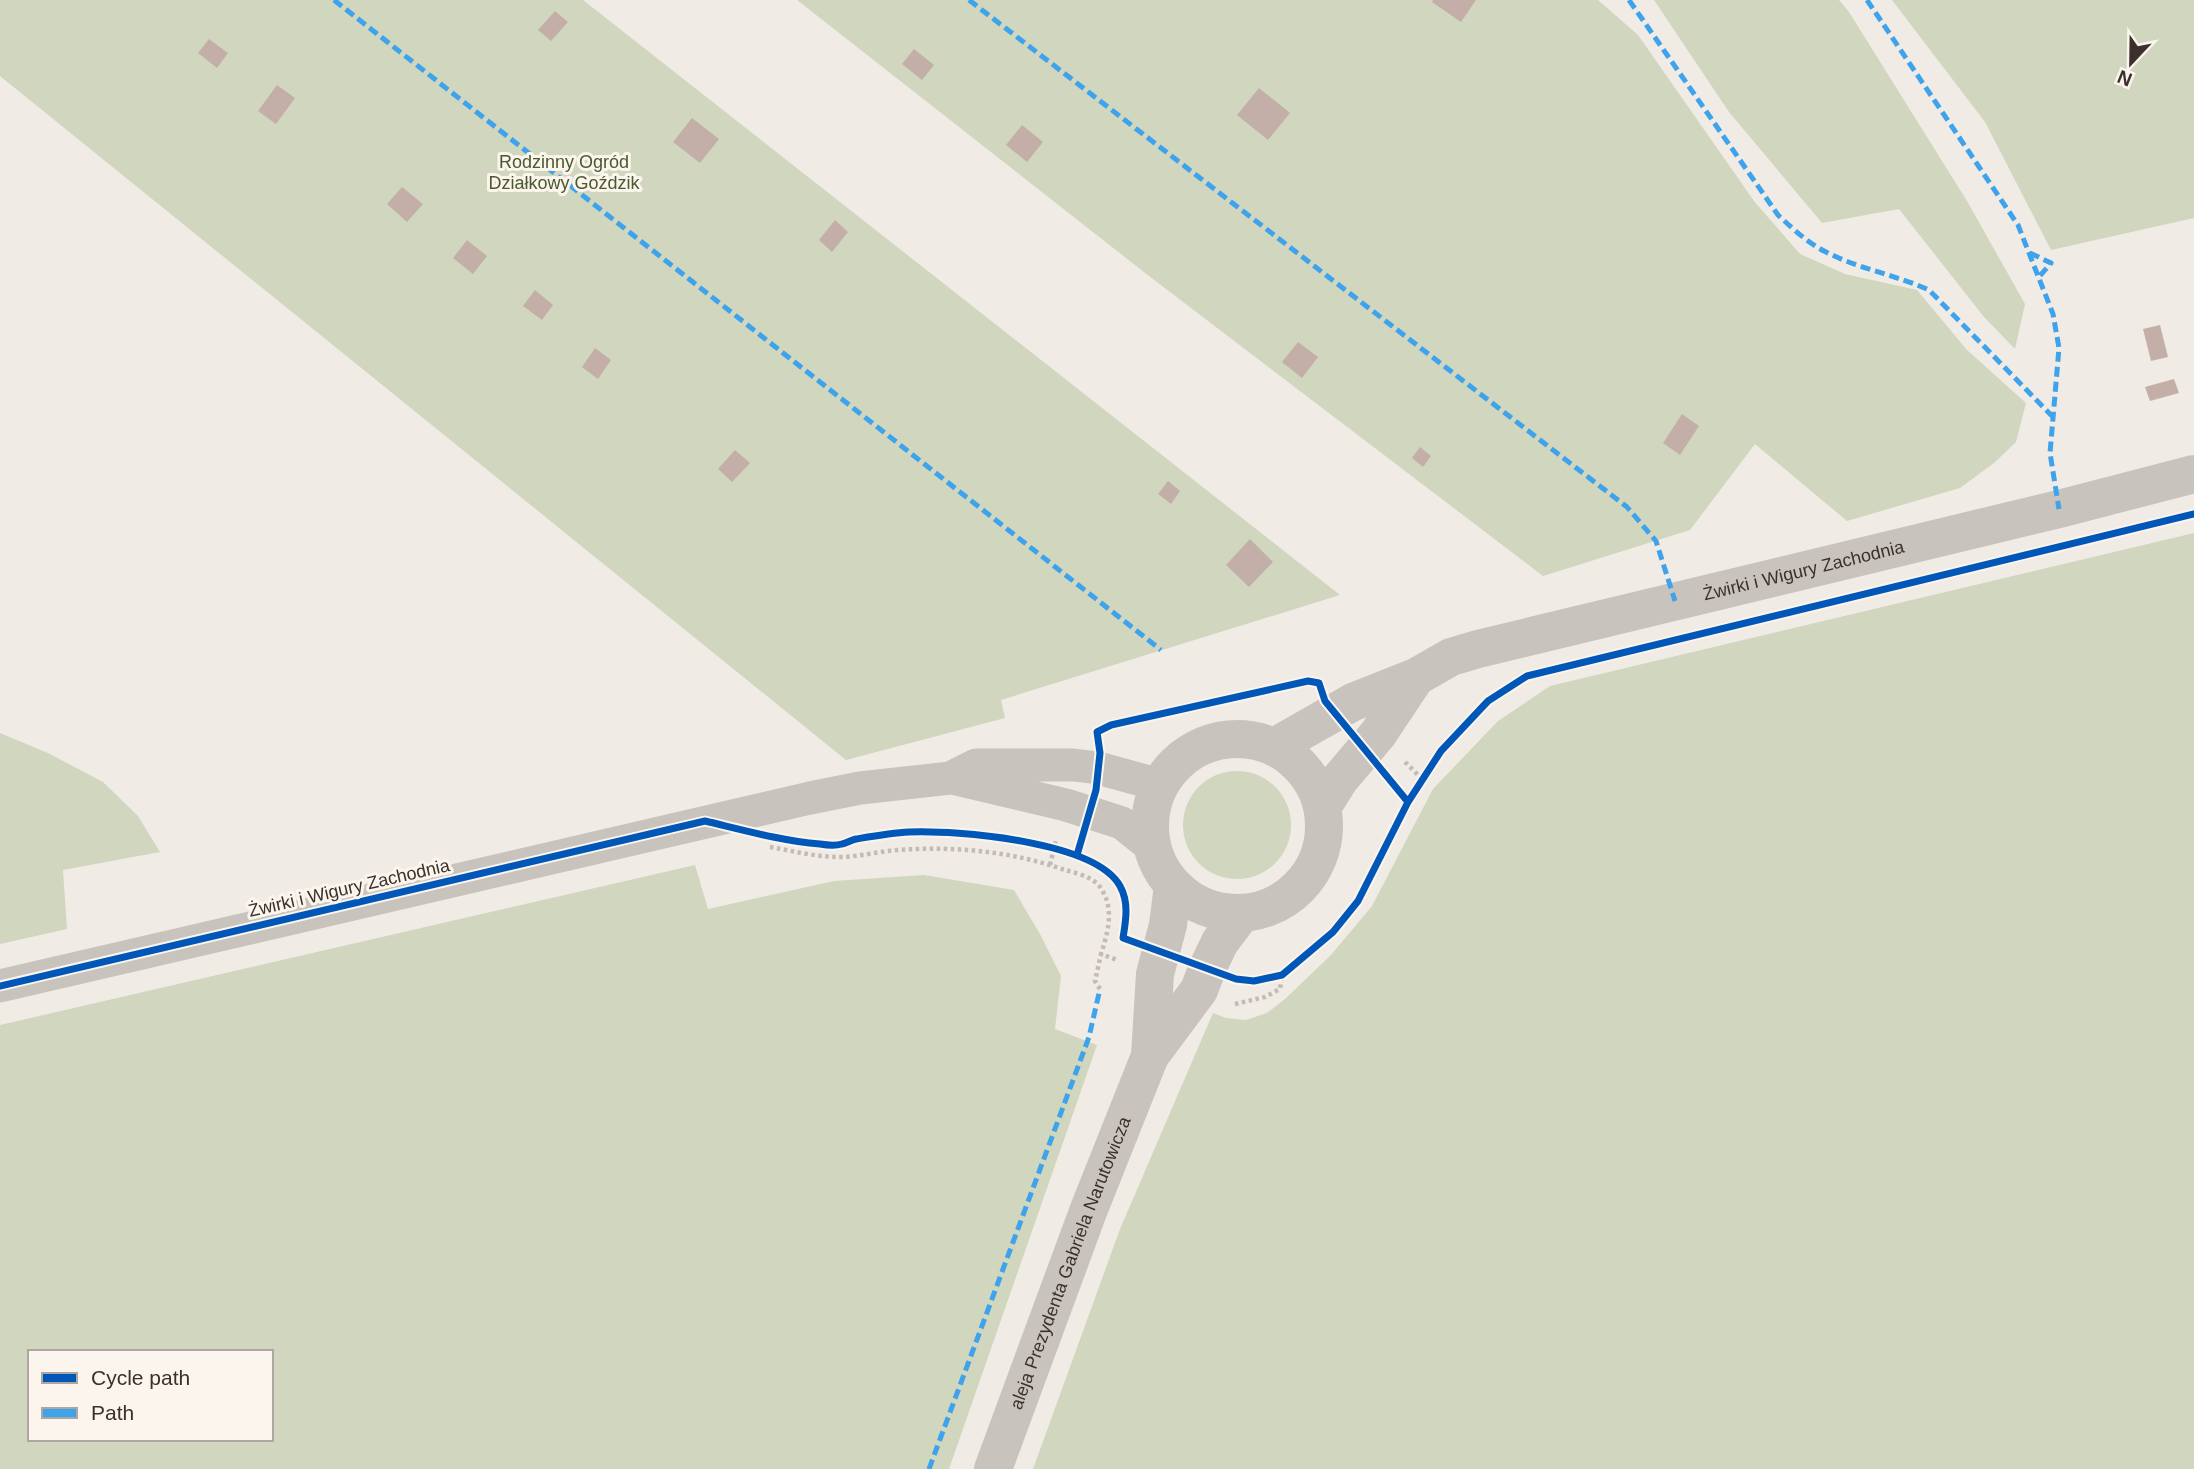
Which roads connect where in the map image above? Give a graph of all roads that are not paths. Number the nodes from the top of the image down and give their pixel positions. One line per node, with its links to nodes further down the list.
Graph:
1 (2194, 474): 2 (street, Żwirki i Wigury Zachodnia)
2 (1416, 677): 3 (street, Żwirki i Wigury Zachodnia); 6 (street)
3 (1273, 747): 5 (street); 6 (street)
4 (950, 778): 5 (street); 7 (street); 10 (street, Żwirki i Wigury Zachodnia)
5 (1160, 785): 7 (street)
6 (1323, 806): 9 (street)
7 (1152, 847): 8 (street)
8 (1173, 886): 9 (street); 11 (street, aleja Prezydenta Gabriela Narutowicza)
9 (1241, 914): 11 (street, aleja Prezydenta Gabriela Narutowicza)
10 (0, 986)
11 (1150, 1056): 12 (street, aleja Prezydenta Gabriela Narutowicza)
12 (993, 1469)

